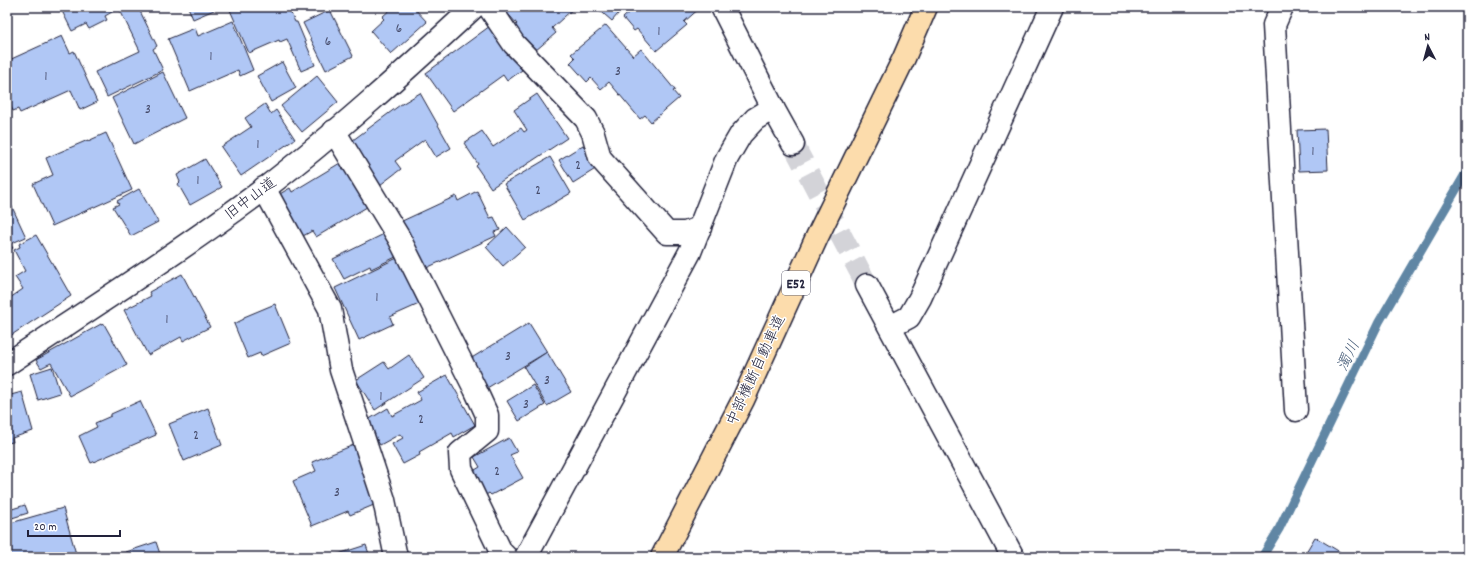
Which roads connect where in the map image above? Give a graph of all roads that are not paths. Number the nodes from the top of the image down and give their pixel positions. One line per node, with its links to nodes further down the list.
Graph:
1 (474, 7): 8 (street, 旧中山道)
2 (489, 7): 11 (street)
3 (722, 7): 7 (street)
4 (926, 7): 19 (highway, 中部横断自動車道 / E52)
5 (1052, 7): 13 (street)
6 (1282, 7): 15 (street)
7 (773, 108): 9 (street); 11 (street)
8 (334, 131): 10 (street, 旧中山道); 17 (street)
9 (793, 144)
10 (264, 188): 14 (street, 旧中山道); 16 (street)
11 (700, 228): 18 (street)
12 (867, 285): 13 (street)
13 (890, 327): 20 (street)
14 (7, 364)
15 (1296, 410)
16 (396, 557)
17 (506, 557)
18 (526, 557)
19 (662, 557)
20 (1013, 557)

